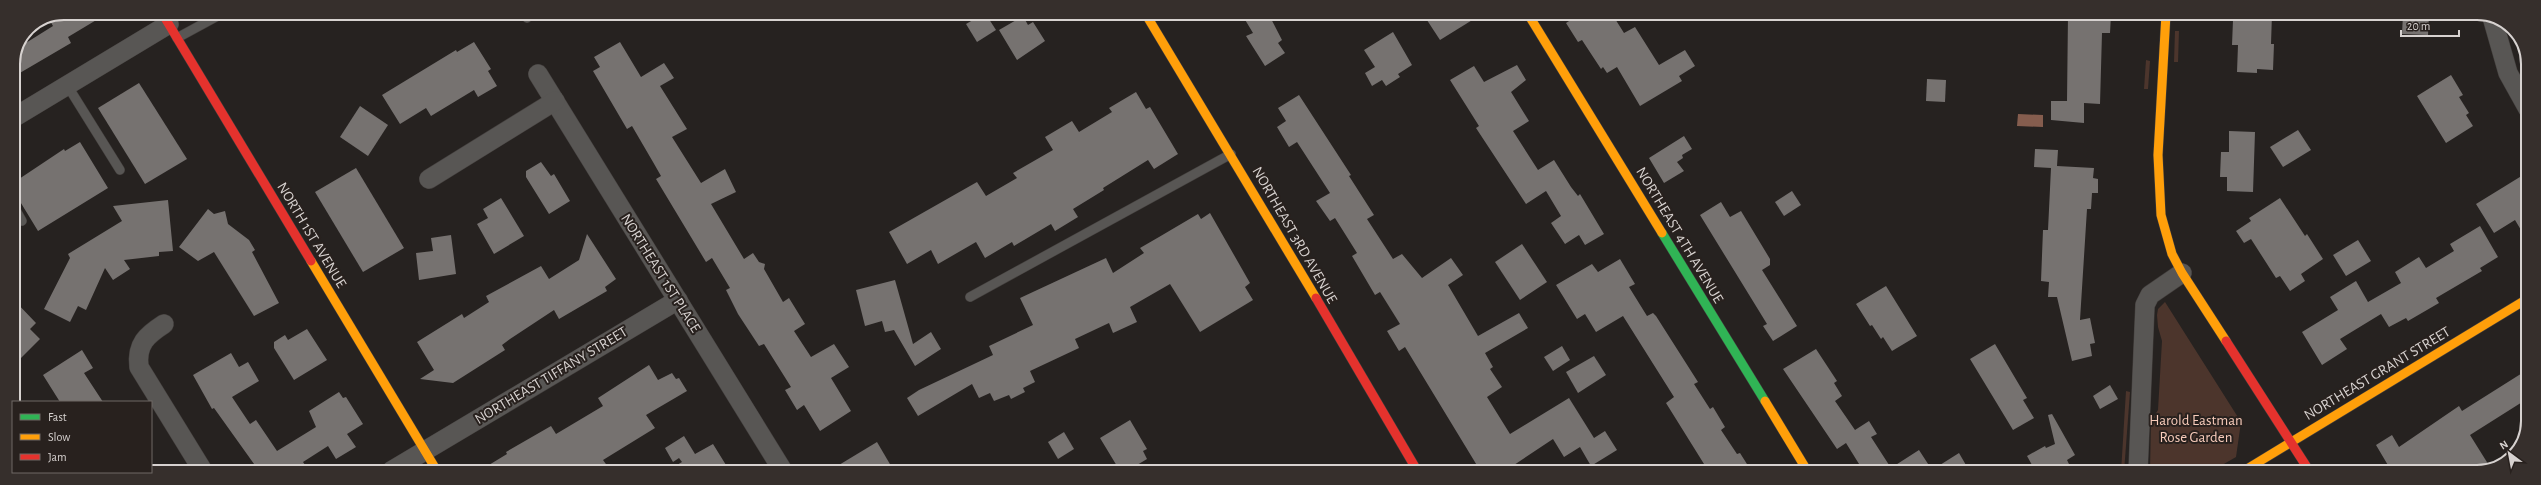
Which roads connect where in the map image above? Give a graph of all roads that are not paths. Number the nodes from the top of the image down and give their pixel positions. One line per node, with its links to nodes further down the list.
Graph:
1 (192, 20): 6 (lane)
2 (1150, 20): 12 (street, NORTHEAST 3RD AVENUE)
3 (1532, 20): 29 (street, NORTHEAST 4TH AVENUE)
4 (2166, 20): 17 (street)
5 (2494, 23): 9 (street)
6 (169, 25): 8 (street); 23 (street, NORTH 1ST AVENUE)
7 (538, 74): 10 (street, NORTHEAST 1ST PLACE)
8 (67, 85): 11 (street); 13 (lane)
9 (2521, 96)
10 (555, 101): 14 (street); 19 (street, NORTHEAST 1ST PLACE)
11 (20, 114)
12 (1231, 154): 18 (lane); 28 (street, NORTHEAST 3RD AVENUE)
13 (120, 170)
14 (429, 179)
15 (20, 217): 16 (lane)
16 (22, 221)
17 (2182, 273): 22 (street); 30 (street)
18 (970, 297)
19 (678, 300): 23 (street, NORTHEAST TIFFANY STREET); 27 (street, NORTHEAST 1ST PLACE)
20 (2521, 302): 22 (street, NORTHEAST GRANT STREET)
21 (164, 324): 24 (street)
22 (2290, 442): 31 (street, NORTHEAST GRANT STREET); 32 (street)
23 (425, 451): 25 (street, NORTHEAST TIFFANY STREET); 26 (street, NORTH 1ST AVENUE)
24 (199, 465)
25 (401, 465)
26 (433, 465)
27 (779, 465)
28 (1414, 465)
29 (1804, 465)
30 (2138, 465)
31 (2253, 465)
32 (2305, 465)

